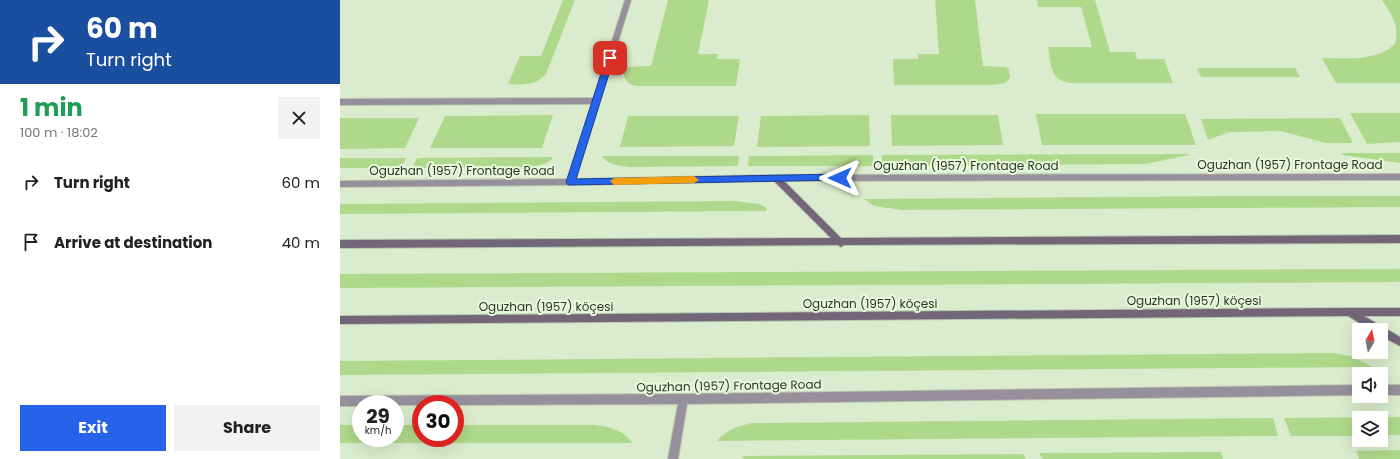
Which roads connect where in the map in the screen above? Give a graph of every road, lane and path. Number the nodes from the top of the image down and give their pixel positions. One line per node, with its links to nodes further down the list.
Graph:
1 (628, 0): 2 (street)
2 (596, 101): 3 (street); 6 (street)
3 (340, 102)
4 (1400, 177): 5 (street, Oguzhan (1957) Frontage Road)
5 (776, 178): 6 (street, Oguzhan (1957) Frontage Road); 9 (main road)
6 (571, 182): 7 (street, Oguzhan (1957) Frontage Road)
7 (340, 184)
8 (1400, 239): 9 (main road)
9 (841, 243): 10 (main road)
10 (340, 244)
11 (1347, 312): 12 (main road, Oguzhan (1957) köçesi); 13 (main road, Oguzhan (1957) köçesi); 14 (main road)
12 (1400, 312)
13 (340, 320)
14 (1366, 323)
15 (1388, 335): 16 (main road)
16 (1400, 342)
17 (1352, 390): 20 (street, Oguzhan (1957) Frontage Road)
18 (1388, 390): 19 (street)
19 (1400, 390)
20 (683, 399): 21 (street, Oguzhan (1957) Frontage Road); 22 (street)
21 (340, 401)
22 (673, 459)

